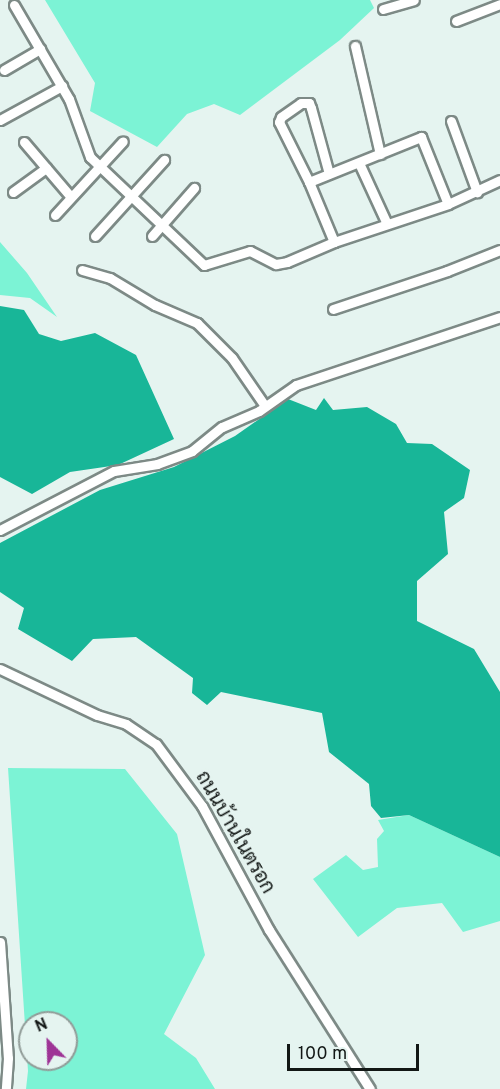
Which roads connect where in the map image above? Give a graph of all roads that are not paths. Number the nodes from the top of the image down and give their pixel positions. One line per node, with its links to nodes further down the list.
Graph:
1 (414, 0): 4 (street)
2 (500, 4): 5 (street)
3 (14, 5): 7 (street)
4 (383, 9)
5 (456, 21)
6 (355, 46): 14 (street)
7 (40, 49): 8 (street); 9 (street)
8 (4, 70)
9 (62, 86): 10 (street); 17 (street)
10 (0, 120)
11 (451, 121): 24 (street)
12 (123, 141): 17 (street)
13 (24, 142): 18 (street)
14 (380, 154): 16 (street); 27 (street)
15 (164, 160): 26 (street)
16 (359, 163): 19 (street); 29 (street)
17 (97, 167): 25 (street); 26 (street)
18 (46, 168): 23 (street); 25 (street)
19 (329, 174): 21 (street); 21 (street)
20 (500, 180): 24 (street)
21 (309, 182): 33 (street)
22 (194, 189): 30 (street)
23 (13, 192)
24 (477, 192): 27 (street)
25 (71, 197): 28 (street)
26 (130, 197): 30 (street); 31 (street)
27 (448, 204): 29 (street)
28 (55, 215)
29 (387, 224): 33 (street)
30 (161, 225): 32 (street); 33 (street)
31 (95, 236)
32 (152, 236)
33 (334, 242)
34 (500, 250): 36 (street)
35 (82, 270): 38 (street)
36 (333, 309)
37 (500, 317): 38 (street)
38 (265, 405): 39 (street)
39 (0, 530)
40 (0, 669): 43 (street, ถนนบ้านในตรอก)
41 (0, 942): 42 (street)
42 (6, 1089)
43 (370, 1089)

